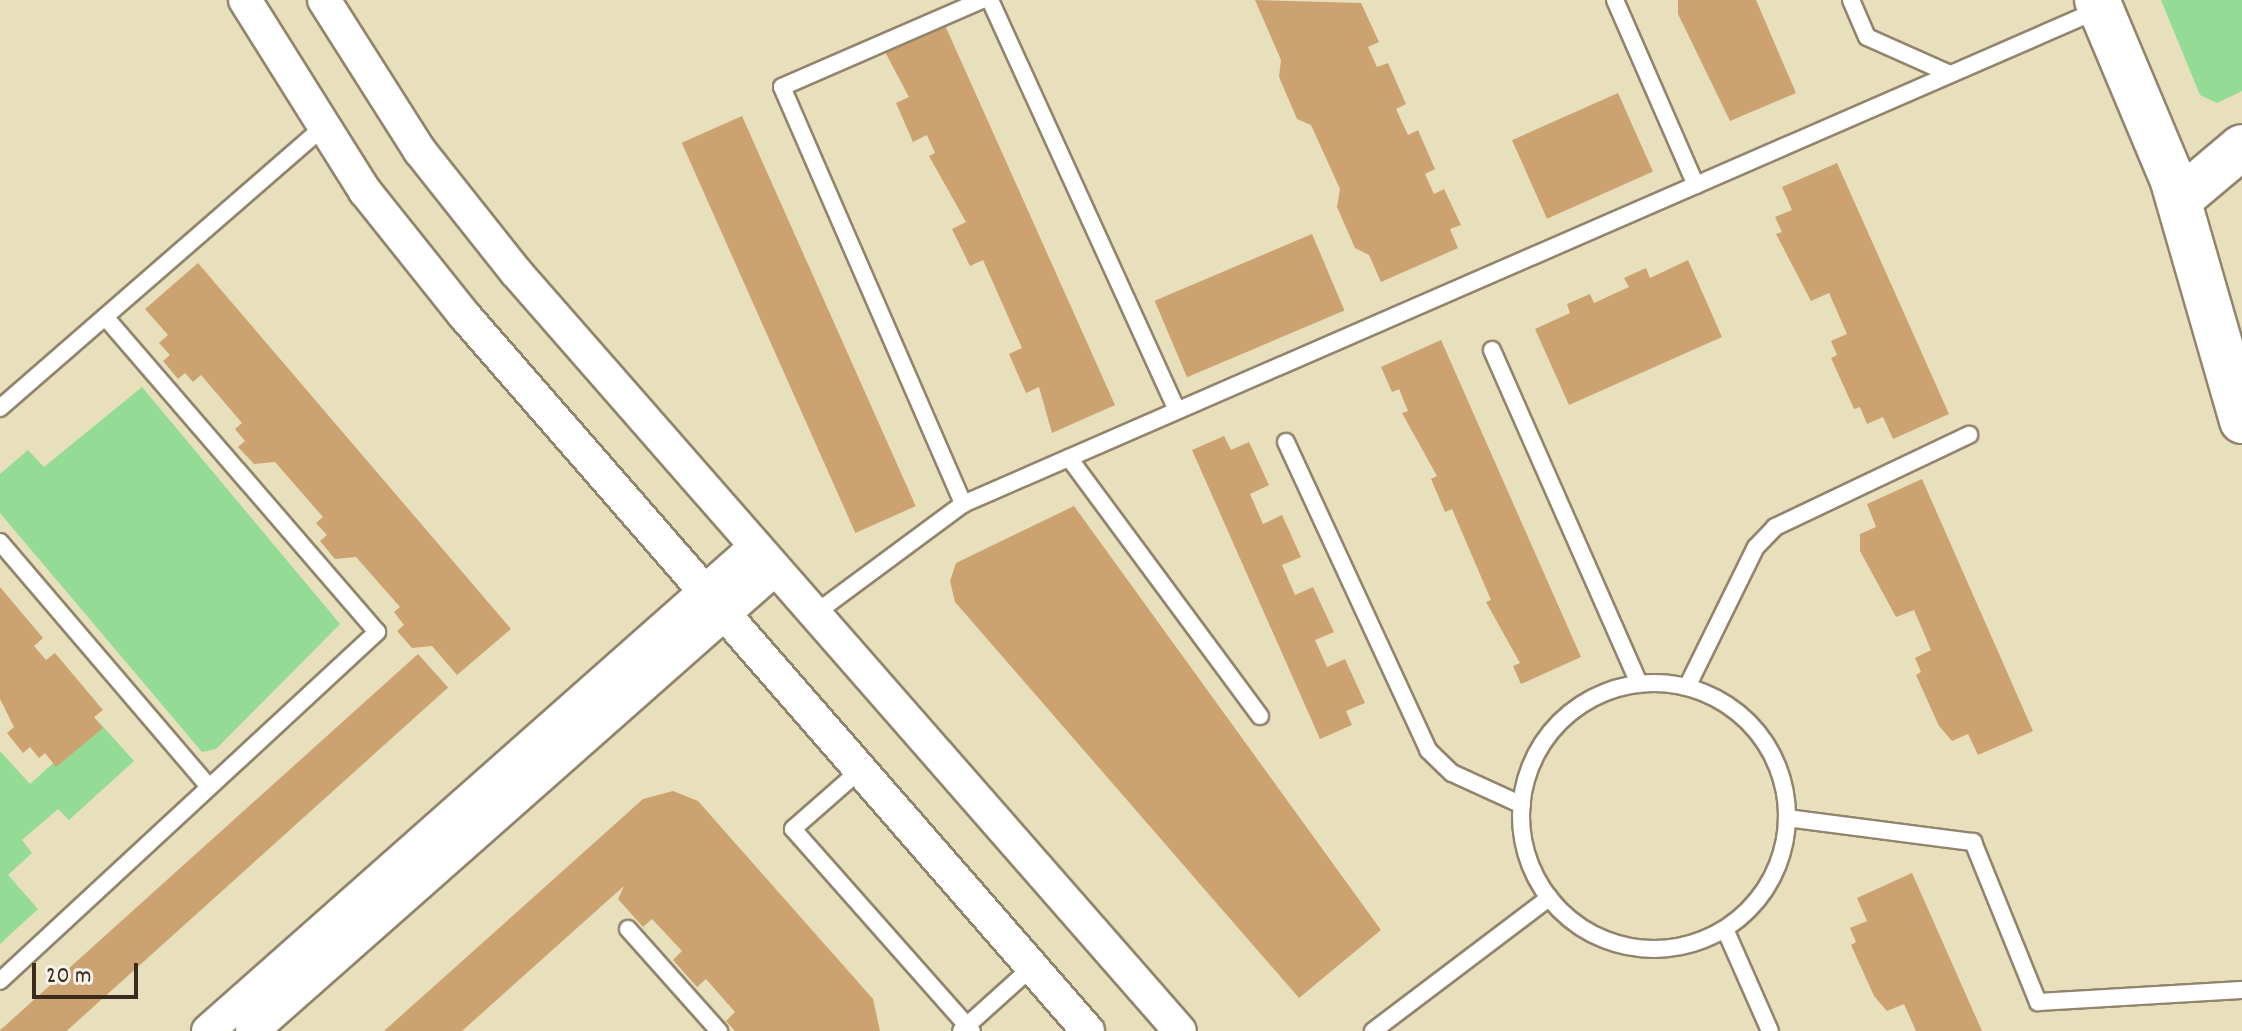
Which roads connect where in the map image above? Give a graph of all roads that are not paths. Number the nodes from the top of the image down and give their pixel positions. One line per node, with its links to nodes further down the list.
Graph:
1 (245, 0): 9 (street)
2 (324, 0): 23 (street)
3 (982, 0): 21 (lane)
4 (990, 0): 16 (lane)
5 (1615, 0): 11 (lane)
6 (1851, 0): 8 (lane)
7 (2099, 4): 8 (lane); 12 (main road)
8 (1950, 74): 11 (lane)
9 (322, 128): 13 (lane); 24 (street)
10 (2242, 147): 12 (main road)
11 (1696, 185): 16 (lane)
12 (2179, 200): 17 (main road)
13 (105, 317): 15 (lane); 30 (lane)
14 (1492, 350): 26 (lane)
15 (0, 408)
16 (1177, 410): 20 (lane)
17 (2242, 421)
18 (1969, 435): 27 (lane)
19 (1286, 442): 31 (lane)
20 (1069, 458): 21 (lane); 28 (lane)
21 (963, 504): 25 (lane)
22 (0, 542): 30 (lane)
23 (764, 559): 24 (street); 25 (street)
24 (713, 604): 29 (street); 40 (street); 41 (street)
25 (813, 615): 44 (street)
26 (1639, 684): 27 (lane); 31 (lane)
27 (1687, 687): 32 (lane)
28 (1260, 716)
29 (859, 771): 36 (street); 39 (lane)
30 (209, 787): 37 (lane)
31 (1522, 805): 33 (lane)
32 (1787, 818): 35 (lane); 38 (lane)
33 (1549, 898): 35 (lane); 45 (lane)
34 (628, 929): 42 (lane)
35 (1725, 929): 46 (lane)
36 (1032, 967): 39 (lane); 43 (street)
37 (0, 981)
38 (2242, 990)
39 (967, 1029)
40 (208, 1031)
41 (252, 1031)
42 (719, 1031)
43 (1088, 1031)
44 (1180, 1031)
45 (1373, 1031)
46 (1770, 1031)

